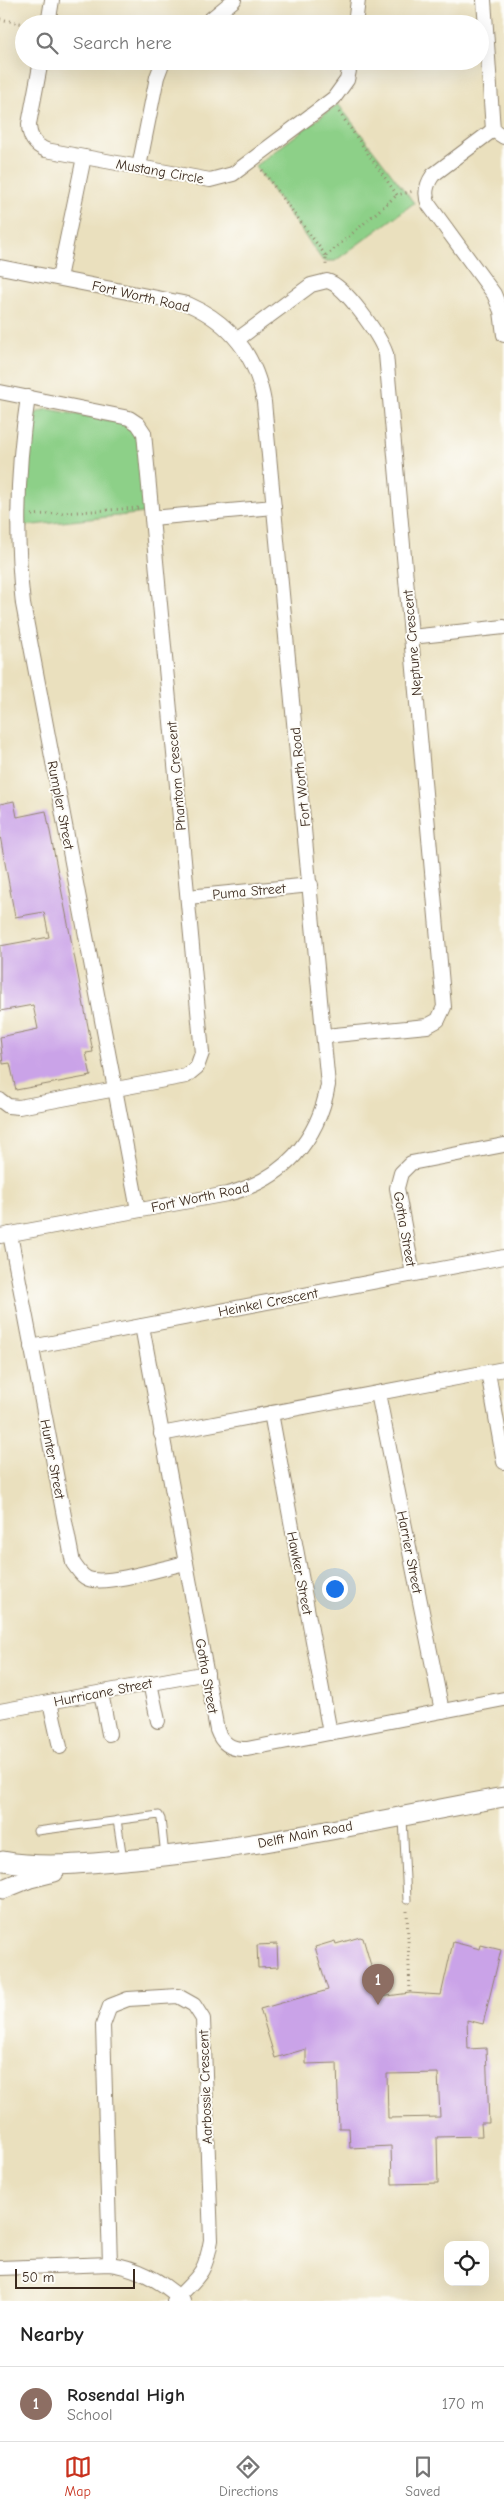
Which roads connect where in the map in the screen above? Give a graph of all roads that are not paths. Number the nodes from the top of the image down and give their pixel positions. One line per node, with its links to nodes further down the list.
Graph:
1 (52, 0): 5 (street)
2 (234, 0): 6 (street)
3 (358, 0): 7 (street)
4 (484, 0): 8 (street)
5 (50, 15)
6 (216, 15)
7 (356, 15)
8 (486, 15)
9 (489, 44): 13 (street)
10 (39, 70): 14 (street, Mustang Circle)
11 (160, 70): 15 (street)
12 (348, 70): 15 (street, Mustang Circle)
13 (499, 133): 18 (street)
14 (84, 157): 15 (street, Mustang Circle); 17 (street)
15 (139, 167)
16 (0, 267): 17 (street, Fort Worth Road)
17 (60, 278): 19 (street, Fort Worth Road)
18 (504, 334)
19 (238, 339): 22 (street, Fort Worth Road); 25 (street, Neptune Crescent)
20 (0, 392): 21 (street, Phantom Crescent)
21 (28, 397): 23 (street, Phantom Crescent); 29 (street, Rumpler Street)
22 (274, 507): 23 (street); 26 (street, Fort Worth Road)
23 (152, 513): 27 (street, Phantom Crescent)
24 (504, 628): 25 (street)
25 (411, 637): 28 (street, Neptune Crescent)
26 (311, 885): 27 (street, Puma Street); 28 (street, Fort Worth Road)
27 (188, 897): 29 (street, Phantom Crescent)
28 (325, 1036): 32 (street, Fort Worth Road)
29 (116, 1088): 30 (street, Phantom Crescent); 32 (street, Rumpler Street)
30 (0, 1100)
31 (504, 1145): 35 (street, Gotha Street)
32 (138, 1210): 33 (street, Fort Worth Road)
33 (5, 1235): 37 (street, Hunter Street)
34 (504, 1257): 35 (street, Heinkel Crescent)
35 (413, 1274): 36 (street, Heinkel Crescent)
36 (142, 1326): 37 (street, Heinkel Crescent); 42 (street, Gotha Street)
37 (32, 1347): 44 (street, Hunter Street)
38 (504, 1369): 39 (street)
39 (488, 1372): 40 (street); 43 (street)
40 (378, 1393): 41 (street); 51 (street, Harrier Street)
41 (271, 1413): 42 (street); 53 (street, Hawker Street)
42 (161, 1434): 44 (street, Gotha Street)
43 (504, 1462)
44 (186, 1563): 45 (street, Gotha Street)
45 (207, 1673): 46 (street, Hurricane Street); 53 (street, Gotha Street)
46 (150, 1683): 47 (street, Hurricane Street); 52 (street)
47 (101, 1692): 49 (street, Hurricane Street); 54 (street)
48 (504, 1699): 51 (street, Gotha Street)
49 (50, 1702): 50 (street, Hurricane Street); 55 (street)
50 (0, 1711)
51 (442, 1711): 53 (street, Gotha Street)
52 (158, 1721)
53 (330, 1733)
54 (110, 1734)
55 (60, 1747)
56 (504, 1796): 57 (street, Delft Main Road)
57 (403, 1815): 60 (street, Delft Main Road); 64 (lane)
58 (117, 1820): 59 (lane); 60 (lane); 62 (lane)
59 (37, 1831)
60 (165, 1856): 62 (street, Delft Main Road)
61 (2, 1859): 62 (street, Delft Main Road); 63 (street)
62 (114, 1861): 63 (street, Delft Main Road)
63 (2, 1890)
64 (407, 1900)
65 (110, 2264): 66 (street); 67 (street); 67 (street, Aarbossie Crescent)
66 (0, 2268)
67 (178, 2300)

